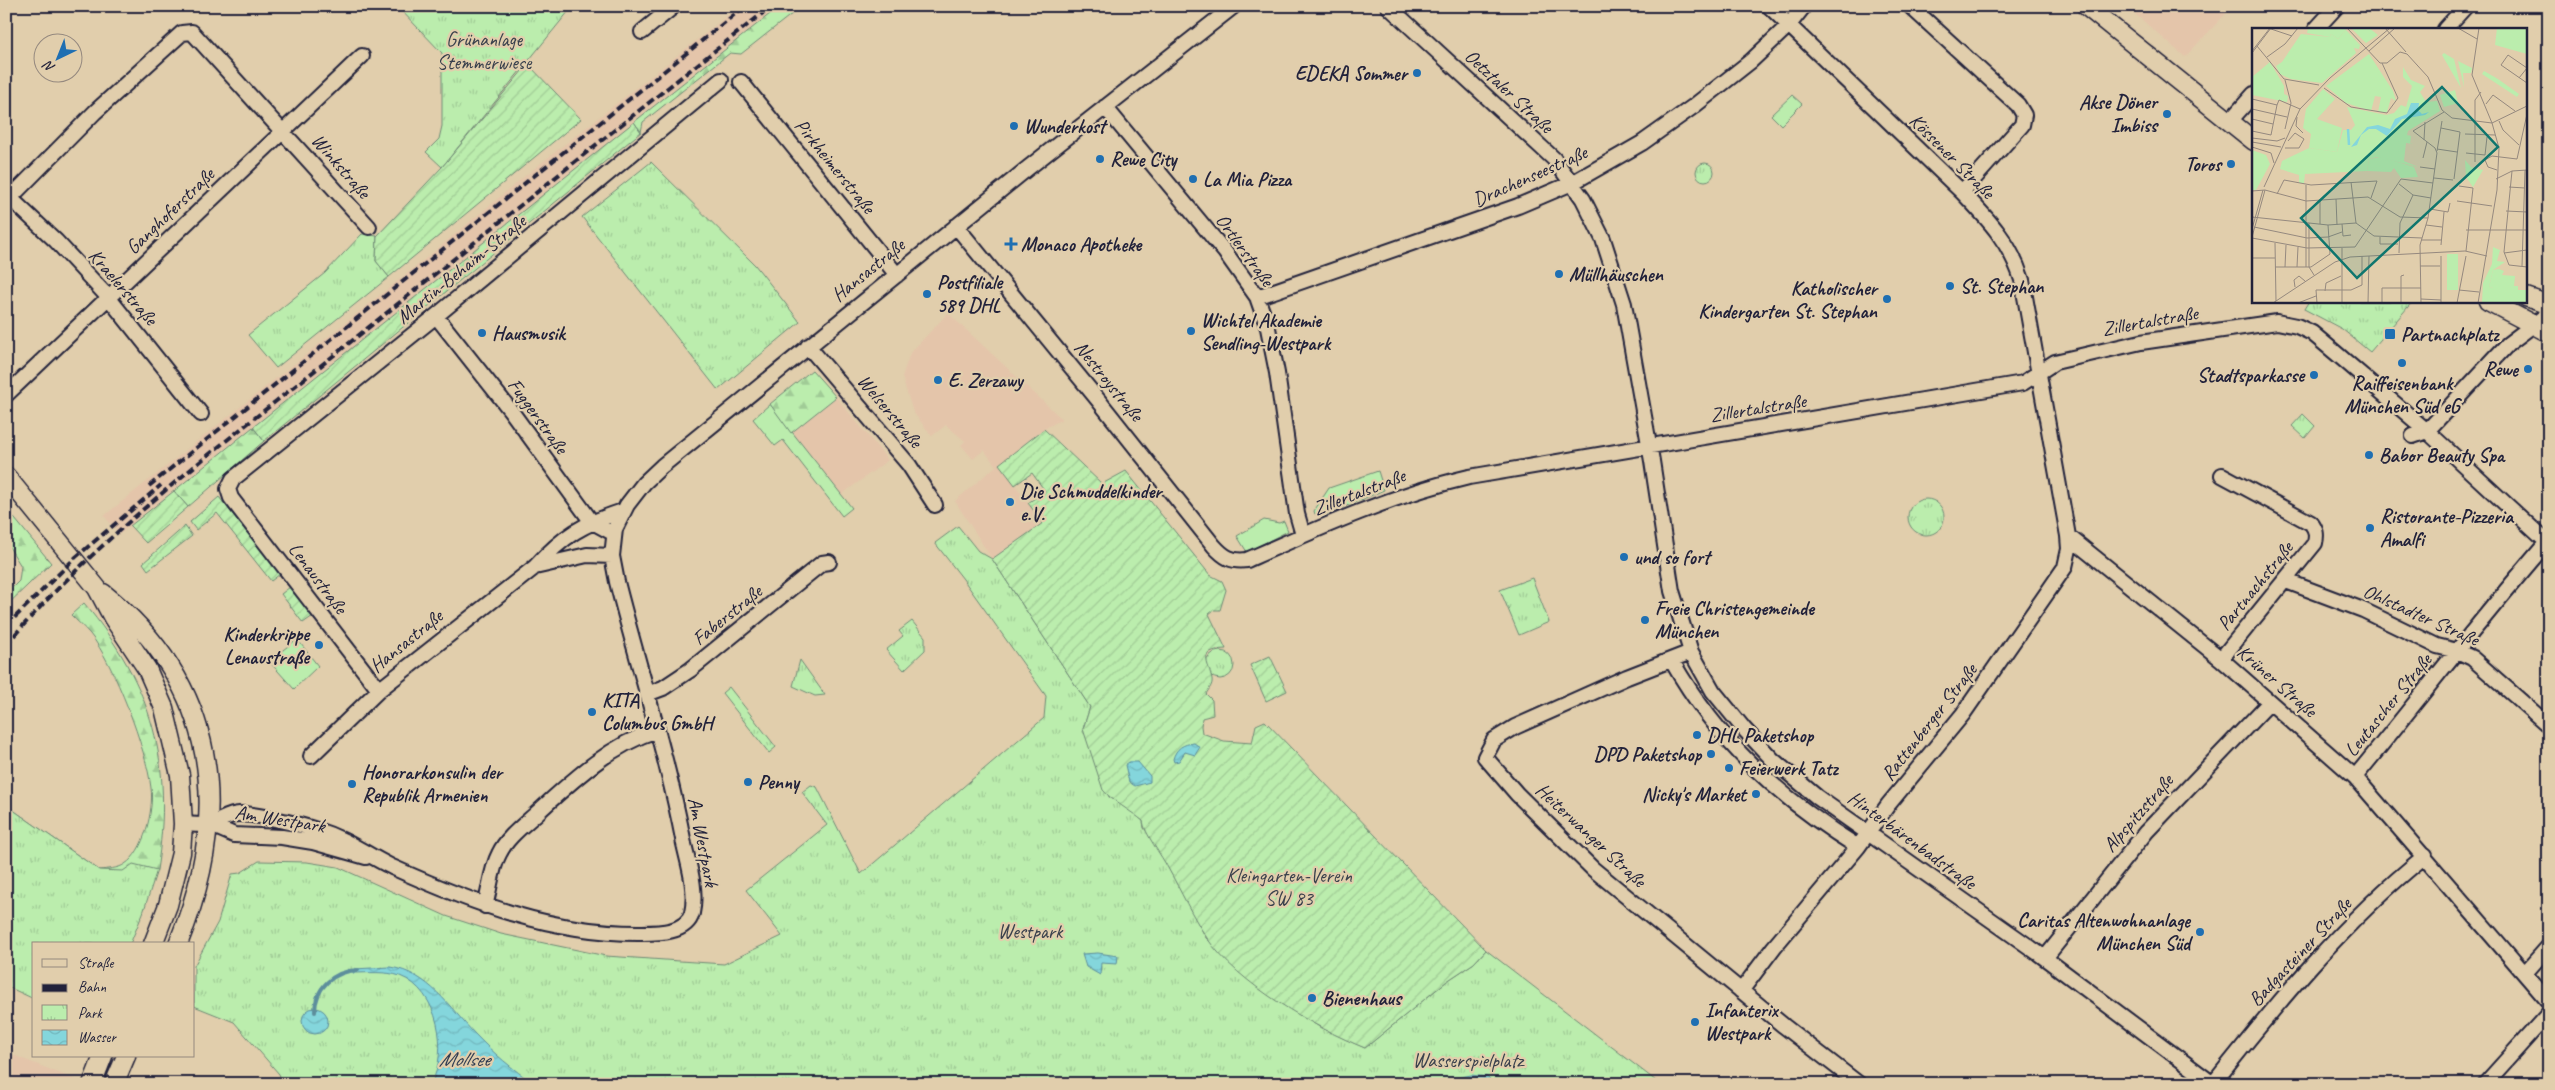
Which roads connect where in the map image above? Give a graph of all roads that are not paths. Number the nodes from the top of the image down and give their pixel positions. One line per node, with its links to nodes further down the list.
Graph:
1 (674, 6): 13 (street)
2 (1388, 6): 22 (street, Oetztaler Straße)
3 (1769, 6): 10 (street, Kössener Straße)
4 (1804, 6): 10 (street, Drachenseestraße)
5 (1910, 6): 23 (street)
6 (2086, 6): 19 (main road)
7 (2337, 6): 11 (street)
8 (2466, 6): 12 (street)
9 (1231, 7): 18 (street, Hansastraße)
10 (1789, 24): 22 (street, Drachenseestraße); 23 (street, Kössener Straße)
11 (2317, 28)
12 (2446, 28)
13 (642, 32)
14 (362, 56): 20 (street, Ganghoferstraße)
15 (722, 80): 34 (street, Martin-Behaim-Straße)
16 (742, 82): 27 (street, Pirkheimerstraße)
17 (2252, 96): 19 (street)
18 (1105, 107): 25 (street, Hansastraße); 29 (street, Ortlerstraße)
19 (2229, 122): 21 (main road)
20 (283, 131): 24 (street, Winkstraße); 26 (street, Winkstraße); 28 (street, Ganghoferstraße)
21 (2252, 139)
22 (1572, 184): 29 (street, Drachenseestraße); 43 (street, Oetztaler Straße)
23 (1962, 192): 38 (street, Kössener Straße)
24 (8, 195): 28 (street, Kraelerstraße)
25 (956, 226): 27 (street, Hansastraße); 55 (street, Nestroystraße)
26 (369, 228)
27 (897, 275): 37 (street, Hansastraße)
28 (108, 297): 39 (street, Ganghoferstraße); 40 (street, Kraelerstraße)
29 (1257, 297): 51 (street, Ortlerstraße)
30 (2528, 298): 32 (main road)
31 (2490, 302): 35 (main road)
32 (2549, 305)
33 (2549, 313): 35 (street)
34 (436, 316): 46 (street, Martin-Behaim-Straße); 49 (street, Fuggerstraße)
35 (2533, 324): 36 (main road); 41 (street)
36 (2549, 332)
37 (808, 346): 47 (street, Welserstraße); 48 (street, Hansastraße)
38 (2039, 373): 41 (street, Zillertalstraße); 43 (street, Zillertalstraße); 52 (street)
39 (6, 395)
40 (201, 414)
41 (2427, 431): 42 (street); 53 (street)
42 (2413, 436)
43 (1649, 446): 51 (street, Zillertalstraße); 61 (street, Hinterbärenbadstraße)
44 (2222, 475): 58 (street, Partnachstraße)
45 (6, 476): 59 (main road)
46 (228, 489): 64 (street, Lenaustraße)
47 (935, 505)
48 (624, 511): 49 (street, Hansastraße); 50 (street, Am Westpark)
49 (591, 521): 50 (street, Fuggerstraße); 57 (street, Hansastraße)
50 (614, 533): 54 (street, Am Westpark)
51 (1303, 535): 55 (street, Zillertalstraße)
52 (2068, 536): 62 (street, Krüner Straße); 73 (street, Rattenberger Straße)
53 (2548, 542): 60 (street, Leutascher Straße)
54 (612, 556): 57 (street, Hansastraße); 65 (street, Am Westpark)
55 (1231, 560)
56 (829, 562): 65 (street, Faberstraße)
57 (534, 567): 64 (street, Hansastraße)
58 (2286, 581): 60 (street, Ohlstadter Straße); 62 (street, Partnachstraße)
59 (97, 588): 71 (main road); 72 (main road)
60 (2457, 651): 67 (street, Ohlstadter Straße); 70 (street, Leutascher Straße)
61 (1691, 652): 63 (street, Heiterwanger Straße); 73 (street, Hinterbärenbadstraße)
62 (2221, 659): 66 (street, Krüner Straße)
63 (1672, 661): 74 (street, Hinterbärenbadstraße); 83 (street, Heiterwanger Straße)
64 (379, 690): 69 (street, Hansastraße)
65 (647, 694): 68 (street, Am Westpark)
66 (2270, 702): 70 (street, Krüner Straße); 81 (street, Alpspitzstraße)
67 (2549, 726)
68 (657, 730): 77 (street); 77 (street, Am Westpark)
69 (311, 756)
70 (2355, 777): 75 (street, Krüner Straße)
71 (183, 824): 72 (street, Am Westpark); 78 (main road)
72 (209, 824): 76 (street, Am Westpark); 76 (street, Am Westpark); 79 (main road)
73 (1869, 833): 74 (street, Rattenberger Straße); 81 (street, Hinterbärenbadstraße)
74 (1858, 847): 83 (street, Rattenberger Straße)
75 (2425, 856): 82 (street, Krüner Straße); 91 (street, Badgasteiner Straße)
76 (374, 858): 77 (street, Am Westpark)
77 (485, 906)
78 (154, 942)
79 (179, 942)
80 (2549, 946): 82 (street)
81 (2044, 958): 91 (street, Hinterbärenbadstraße)
82 (2525, 973): 84 (street, Krüner Straße)
83 (1741, 991): 90 (street, Heiterwanger Straße)
84 (2549, 1002)
85 (2549, 1012): 92 (street)
86 (103, 1058): 88 (main road)
87 (125, 1058): 89 (main road)
88 (92, 1084)
89 (114, 1084)
90 (1859, 1084)
91 (2213, 1084)
92 (2485, 1084)

